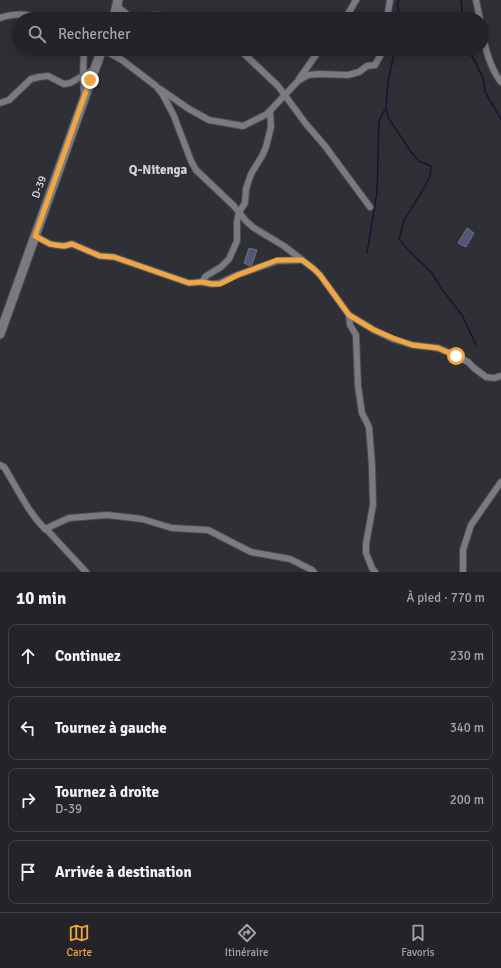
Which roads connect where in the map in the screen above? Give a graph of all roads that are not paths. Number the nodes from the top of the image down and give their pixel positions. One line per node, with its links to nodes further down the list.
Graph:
1 (356, 0): 6 (street)
2 (390, 0): 7 (street)
3 (476, 0): 8 (street)
4 (117, 3): 5 (street)
5 (125, 12)
6 (349, 12)
7 (387, 12)
8 (479, 12)
9 (12, 15): 10 (street)
10 (0, 18)
11 (84, 56): 19 (street)
12 (99, 56): 18 (main road, D-39)
13 (115, 56): 22 (street)
14 (246, 56): 23 (street)
15 (315, 56): 20 (street)
16 (380, 56): 20 (street)
17 (488, 56): 21 (street)
18 (95, 68): 19 (street); 24 (main road, D-39)
19 (83, 75): 24 (street); 25 (street)
20 (298, 81): 23 (street)
21 (501, 82)
22 (156, 86): 26 (street); 28 (street)
23 (285, 95): 26 (street); 27 (street)
24 (85, 97): 29 (main road, D-39)
25 (0, 103)
26 (270, 111): 28 (street)
27 (370, 207)
28 (239, 212): 30 (street); 31 (street)
29 (35, 236): 31 (street); 33 (main road, D-39)
30 (302, 260): 31 (street); 32 (street)
31 (202, 282)
32 (349, 315): 34 (street); 40 (street)
33 (0, 334)
34 (501, 376)
35 (0, 465): 37 (street)
36 (501, 482): 41 (street)
37 (45, 528): 38 (street); 39 (street)
38 (86, 572)
39 (314, 572)
40 (375, 572)
41 (463, 572)

